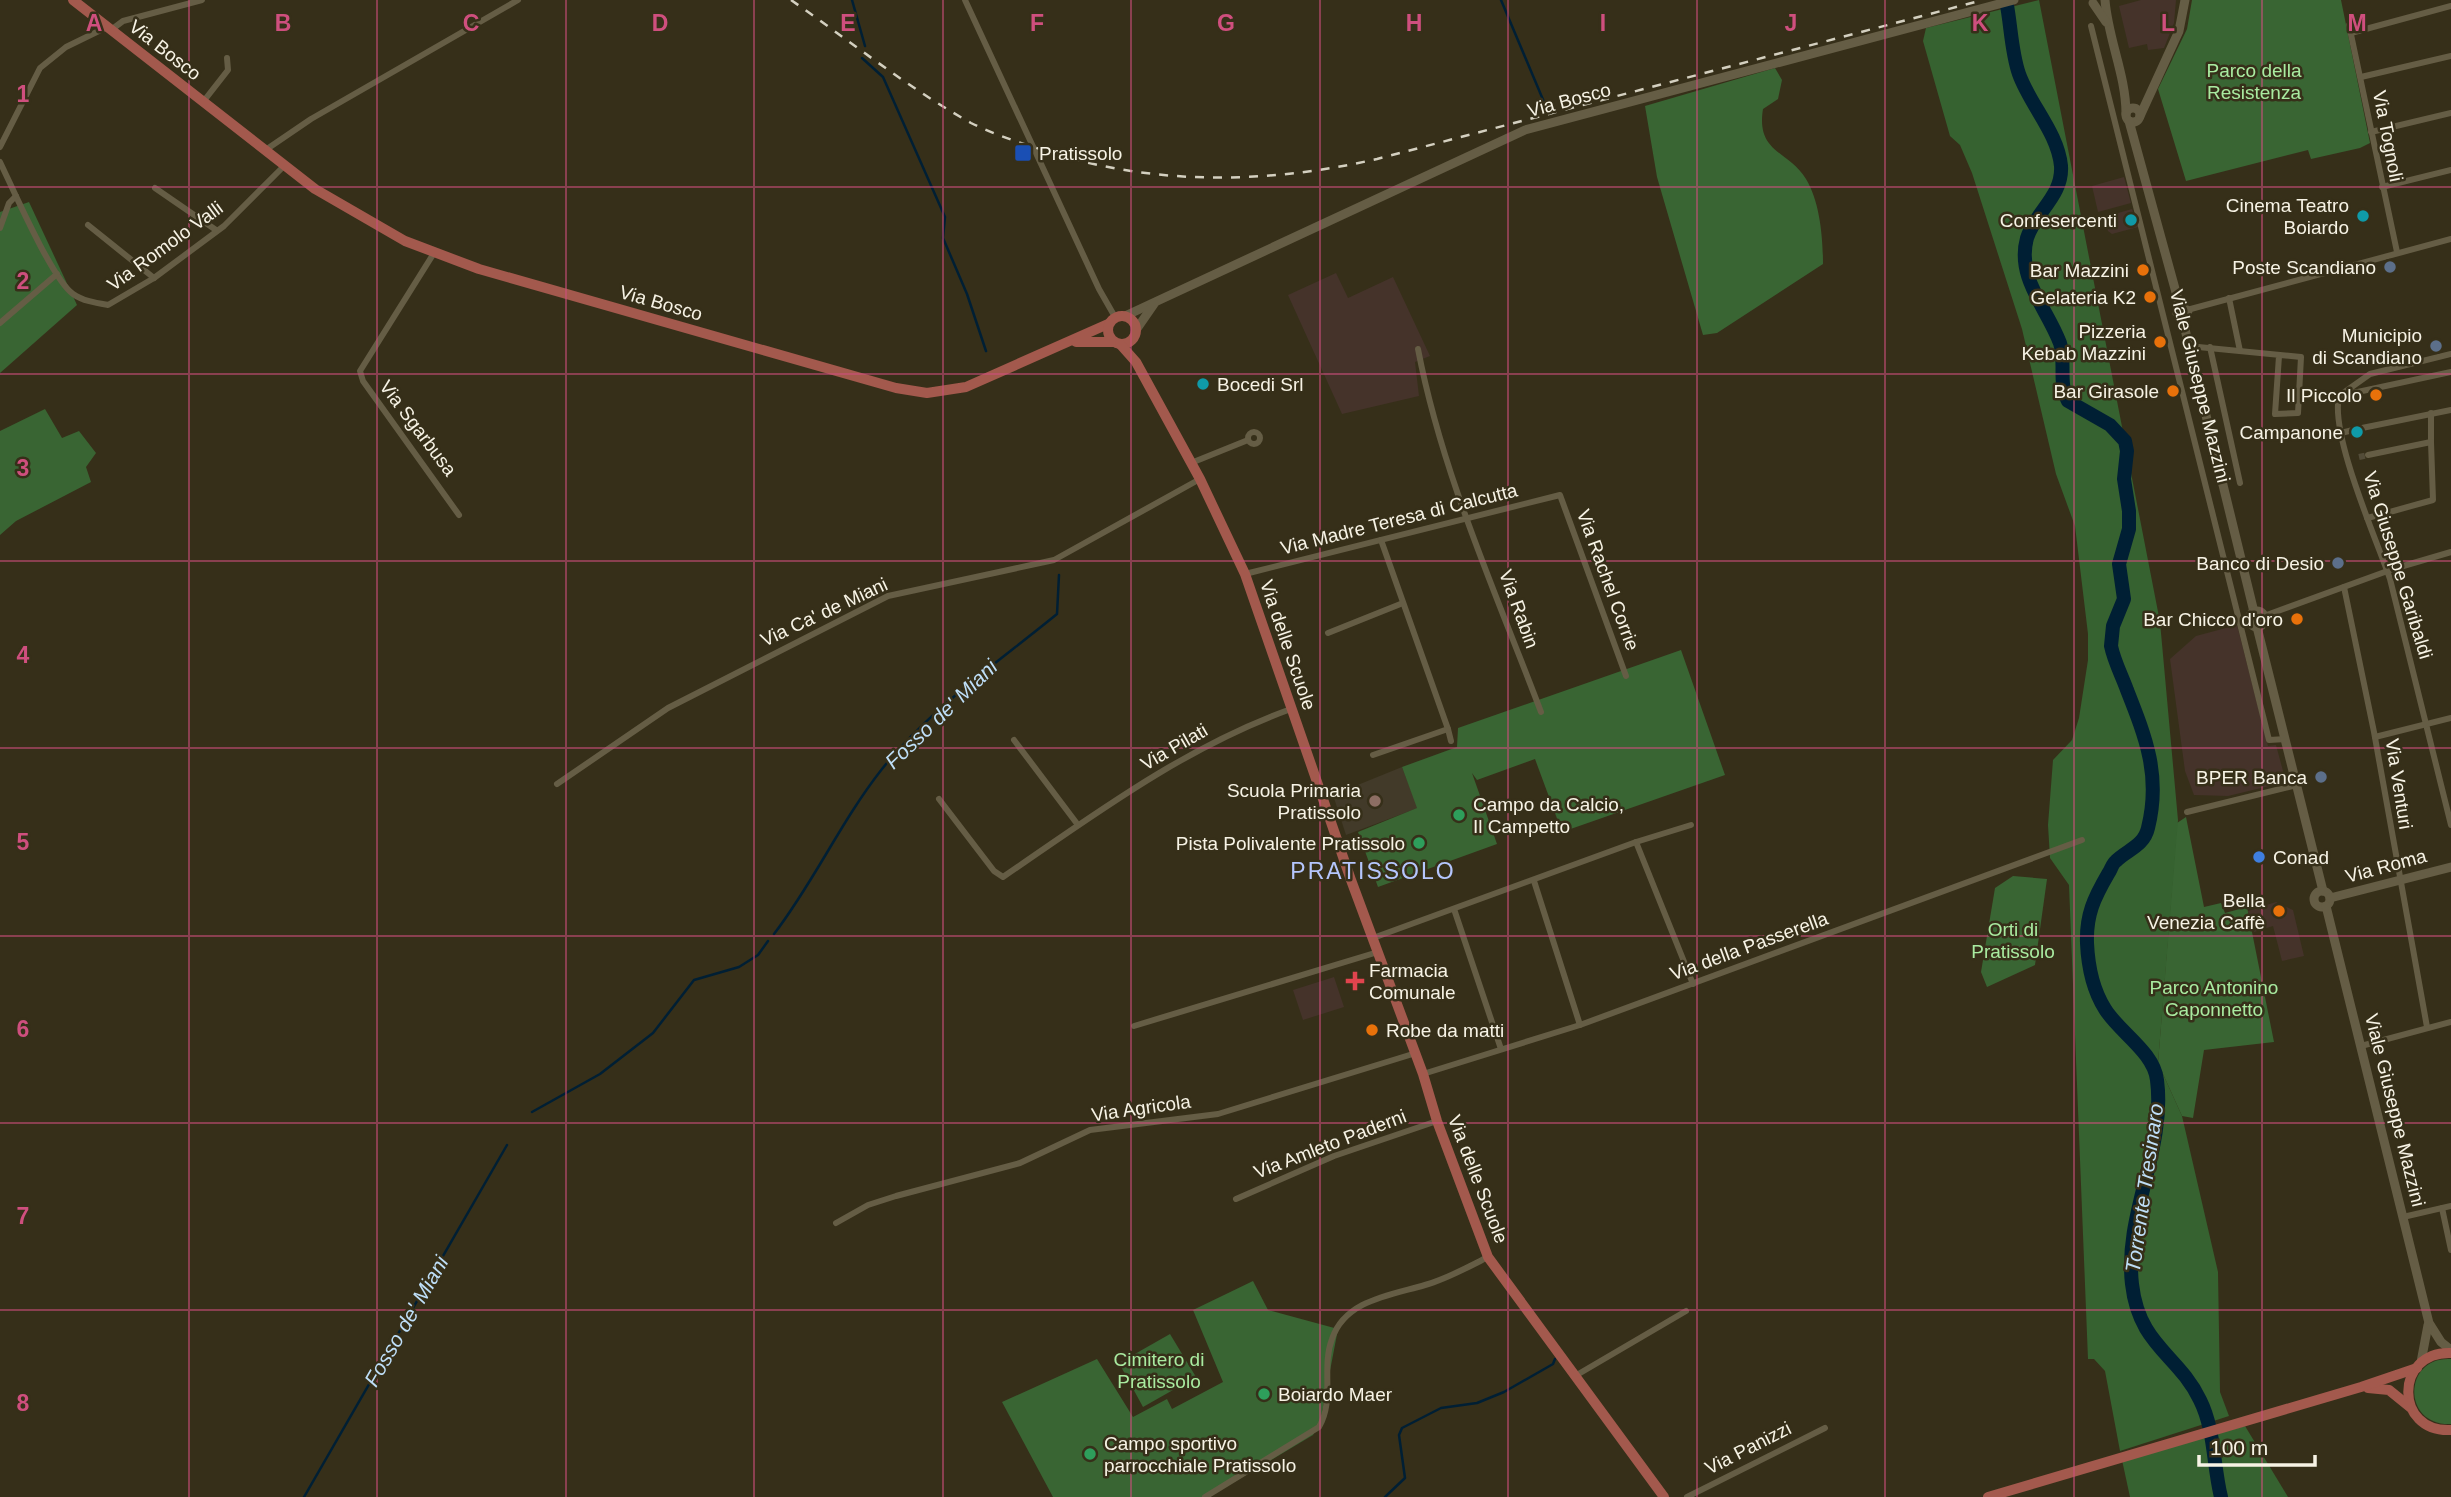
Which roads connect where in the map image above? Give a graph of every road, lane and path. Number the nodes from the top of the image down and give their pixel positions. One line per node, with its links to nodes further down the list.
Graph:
1 (73, 0): 13 (main road, Via Bosco)
2 (202, 0): 13 (street, Via Bosco)
3 (518, 0): 23 (street)
4 (965, 0): 41 (street)
5 (2014, 0): 39 (street, Via Bosco)
6 (2105, 0): 8 (street); 10 (street, Viale Giuseppe Mazzini)
7 (2185, 0): 20 (street)
8 (2089, 1): 10 (street, Viale Giuseppe Mazzini)
9 (2451, 6): 14 (street)
10 (2107, 23): 20 (street, Viale Giuseppe Mazzini)
11 (2349, 25): 14 (street, Via Tognoli)
12 (2091, 26): 91 (street, Viale Giuseppe Mazzini)
13 (109, 28): 18 (main road, Via Bosco); 22 (street)
14 (2351, 33): 17 (street, Via Tognoli)
15 (2451, 56): 17 (street)
16 (228, 58): 18 (street)
17 (2361, 78): 21 (street, Via Tognoli)
18 (203, 102): 23 (main road, Via Bosco)
19 (2451, 113): 21 (street)
20 (2133, 115): 40 (street, Viale Giuseppe Mazzini)
21 (2371, 132): 27 (street, Via Tognoli)
22 (0, 147)
23 (264, 151): 25 (main road, Via Bosco)
24 (0, 162): 29 (street, Via Romolo Valli)
25 (284, 166): 32 (street, Via Romolo Valli); 35 (main road, Via Bosco)
26 (2451, 170): 27 (street)
27 (2382, 187): 34 (street, Via Tognoli)
28 (155, 188): 32 (street)
29 (16, 196): 31 (street); 36 (street, Via Romolo Valli)
30 (88, 225): 37 (street)
31 (0, 228)
32 (216, 230): 37 (street, Via Romolo Valli)
33 (2451, 239): 34 (street)
34 (2397, 252): 38 (street)
35 (434, 253): 44 (main road, Via Bosco); 71 (street, Via Sgarbusa)
36 (57, 274): 37 (street, Via Romolo Valli); 42 (street)
37 (154, 278)
38 (2229, 298): 40 (street); 49 (street)
39 (1157, 300): 41 (street, Via Bosco); 43 (street, Via Bosco)
40 (2183, 311): 46 (street, Viale Giuseppe Mazzini)
41 (1116, 319): 43 (main road); 44 (main road, Via Bosco); 45 (main road)
42 (0, 323)
43 (1136, 333): 45 (main road, Via Bosco); 53 (main road, Via delle Scuole)
44 (1068, 343): 45 (main road, Via Bosco)
45 (1117, 343): 53 (main road, Via delle Scuole)
46 (2188, 346): 47 (street); 80 (street, Viale Giuseppe Mazzini)
47 (2210, 347): 49 (street); 69 (street)
48 (1418, 349): 72 (street, Via Rabin)
49 (2240, 351): 51 (street)
50 (2451, 354): 52 (street)
51 (2279, 356): 51 (street)
52 (2419, 361): 55 (street); 56 (street)
53 (1136, 362): 67 (main road, Via delle Scuole)
54 (2451, 372): 55 (street)
55 (2423, 378): 56 (street)
56 (2339, 396): 61 (street, Via Giuseppe Garibaldi)
57 (2451, 410): 58 (street)
58 (2431, 413): 59 (street); 63 (street)
59 (2362, 428)
60 (2353, 430): 61 (street)
61 (2341, 433): 66 (street, Via Giuseppe Garibaldi)
62 (1248, 440): 67 (street)
63 (2431, 442): 64 (street); 73 (street)
64 (2368, 455)
65 (2359, 457): 66 (street)
66 (2349, 460): 73 (street, Via Giuseppe Garibaldi)
67 (1191, 463): 68 (main road, Via delle Scuole)
68 (1200, 479): 77 (main road, Via delle Scuole); 95 (street, Via Ca' de Miani)
69 (2240, 483)
70 (1560, 495): 72 (street, Via Madre Teresa di Calcutta); 84 (street, Via Rachel Corrie)
71 (459, 514)
72 (1467, 518): 74 (street, Via Madre Teresa di Calcutta); 86 (street, Via Rabin)
73 (2367, 518): 76 (street, Via Giuseppe Garibaldi)
74 (1381, 540): 77 (street, Via Madre Teresa di Calcutta); 79 (street)
75 (2451, 552): 76 (street)
76 (2387, 571): 78 (street); 88 (street, Via Giuseppe Garibaldi)
77 (1245, 574): 85 (main road, Via delle Scuole)
78 (2344, 587): 81 (street); 90 (street, Via Venturi)
79 (1404, 603): 83 (street); 89 (street)
80 (2254, 612): 81 (street); 82 (street)
81 (2264, 617): 82 (street)
82 (2257, 627): 91 (street, Viale Giuseppe Mazzini)
83 (1328, 633)
84 (1626, 676)
85 (1291, 709): 99 (street, Via Pilati); 109 (main road, Via delle Scuole)
86 (1541, 712)
87 (2451, 718): 88 (street)
88 (2427, 723): 90 (street); 101 (street, Via Giuseppe Garibaldi)
89 (1448, 729): 93 (street); 94 (street)
90 (2375, 737): 106 (street, Via Venturi)
91 (2286, 739): 96 (street, Viale Giuseppe Mazzini)
92 (1014, 740): 99 (street)
93 (1451, 741)
94 (1373, 755)
95 (557, 784)
96 (2297, 785): 98 (street); 107 (street, Viale Giuseppe Mazzini)
97 (939, 799): 99 (street, Via Pilati)
98 (2187, 812)
99 (1078, 825)
100 (1691, 825): 103 (street)
101 (2451, 825)
102 (2082, 840): 111 (street, Via della Passerella)
103 (1636, 842): 105 (street); 111 (street)
104 (2451, 867): 106 (street, Via Roma)
105 (1534, 881): 108 (street); 113 (street)
106 (2399, 881): 107 (street, Via Roma); 115 (street, Via Venturi)
107 (2326, 898): 116 (street, Viale Giuseppe Mazzini)
108 (1454, 909): 109 (street); 117 (street)
109 (1373, 939): 110 (main road, Via delle Scuole)
110 (1378, 952): 114 (street); 118 (main road, Via delle Scuole)
111 (1693, 984): 113 (street, Via della Passerella)
112 (2451, 1021): 115 (street)
113 (1580, 1025): 117 (street, Via della Passerella)
114 (1134, 1026)
115 (2427, 1027): 116 (street)
116 (2361, 1046): 124 (street, Viale Giuseppe Mazzini)
117 (1501, 1049): 119 (street, Via della Passerella)
118 (1416, 1054): 119 (main road, Via delle Scuole); 125 (street, Via Agricola)
119 (1423, 1074): 120 (main road, Via delle Scuole)
120 (1437, 1121): 121 (street, Via Amleto Paderni); 127 (main road, Via delle Scuole)
121 (1236, 1199)
122 (2451, 1206): 123 (street)
123 (2442, 1208): 124 (street); 126 (street)
124 (2403, 1217): 129 (street, Viale Giuseppe Mazzini)
125 (836, 1223)
126 (2451, 1250)
127 (1488, 1257): 132 (main road, Via delle Scuole); 137 (street)
128 (1686, 1311): 132 (street)
129 (2429, 1323): 130 (street, Viale Giuseppe Mazzini); 131 (street, Viale Giuseppe Mazzini)
130 (2451, 1352): 131 (main road)
131 (2419, 1365): 133 (main road); 134 (main road)
132 (1575, 1376): 138 (main road, Via delle Scuole)
133 (2361, 1387): 134 (main road); 140 (main road)
134 (2412, 1409): 136 (main road)
135 (1825, 1428): 139 (street, Via Panizzi)
136 (2451, 1430)
137 (1205, 1497)
138 (1664, 1497)
139 (1687, 1497)
140 (1988, 1497)

